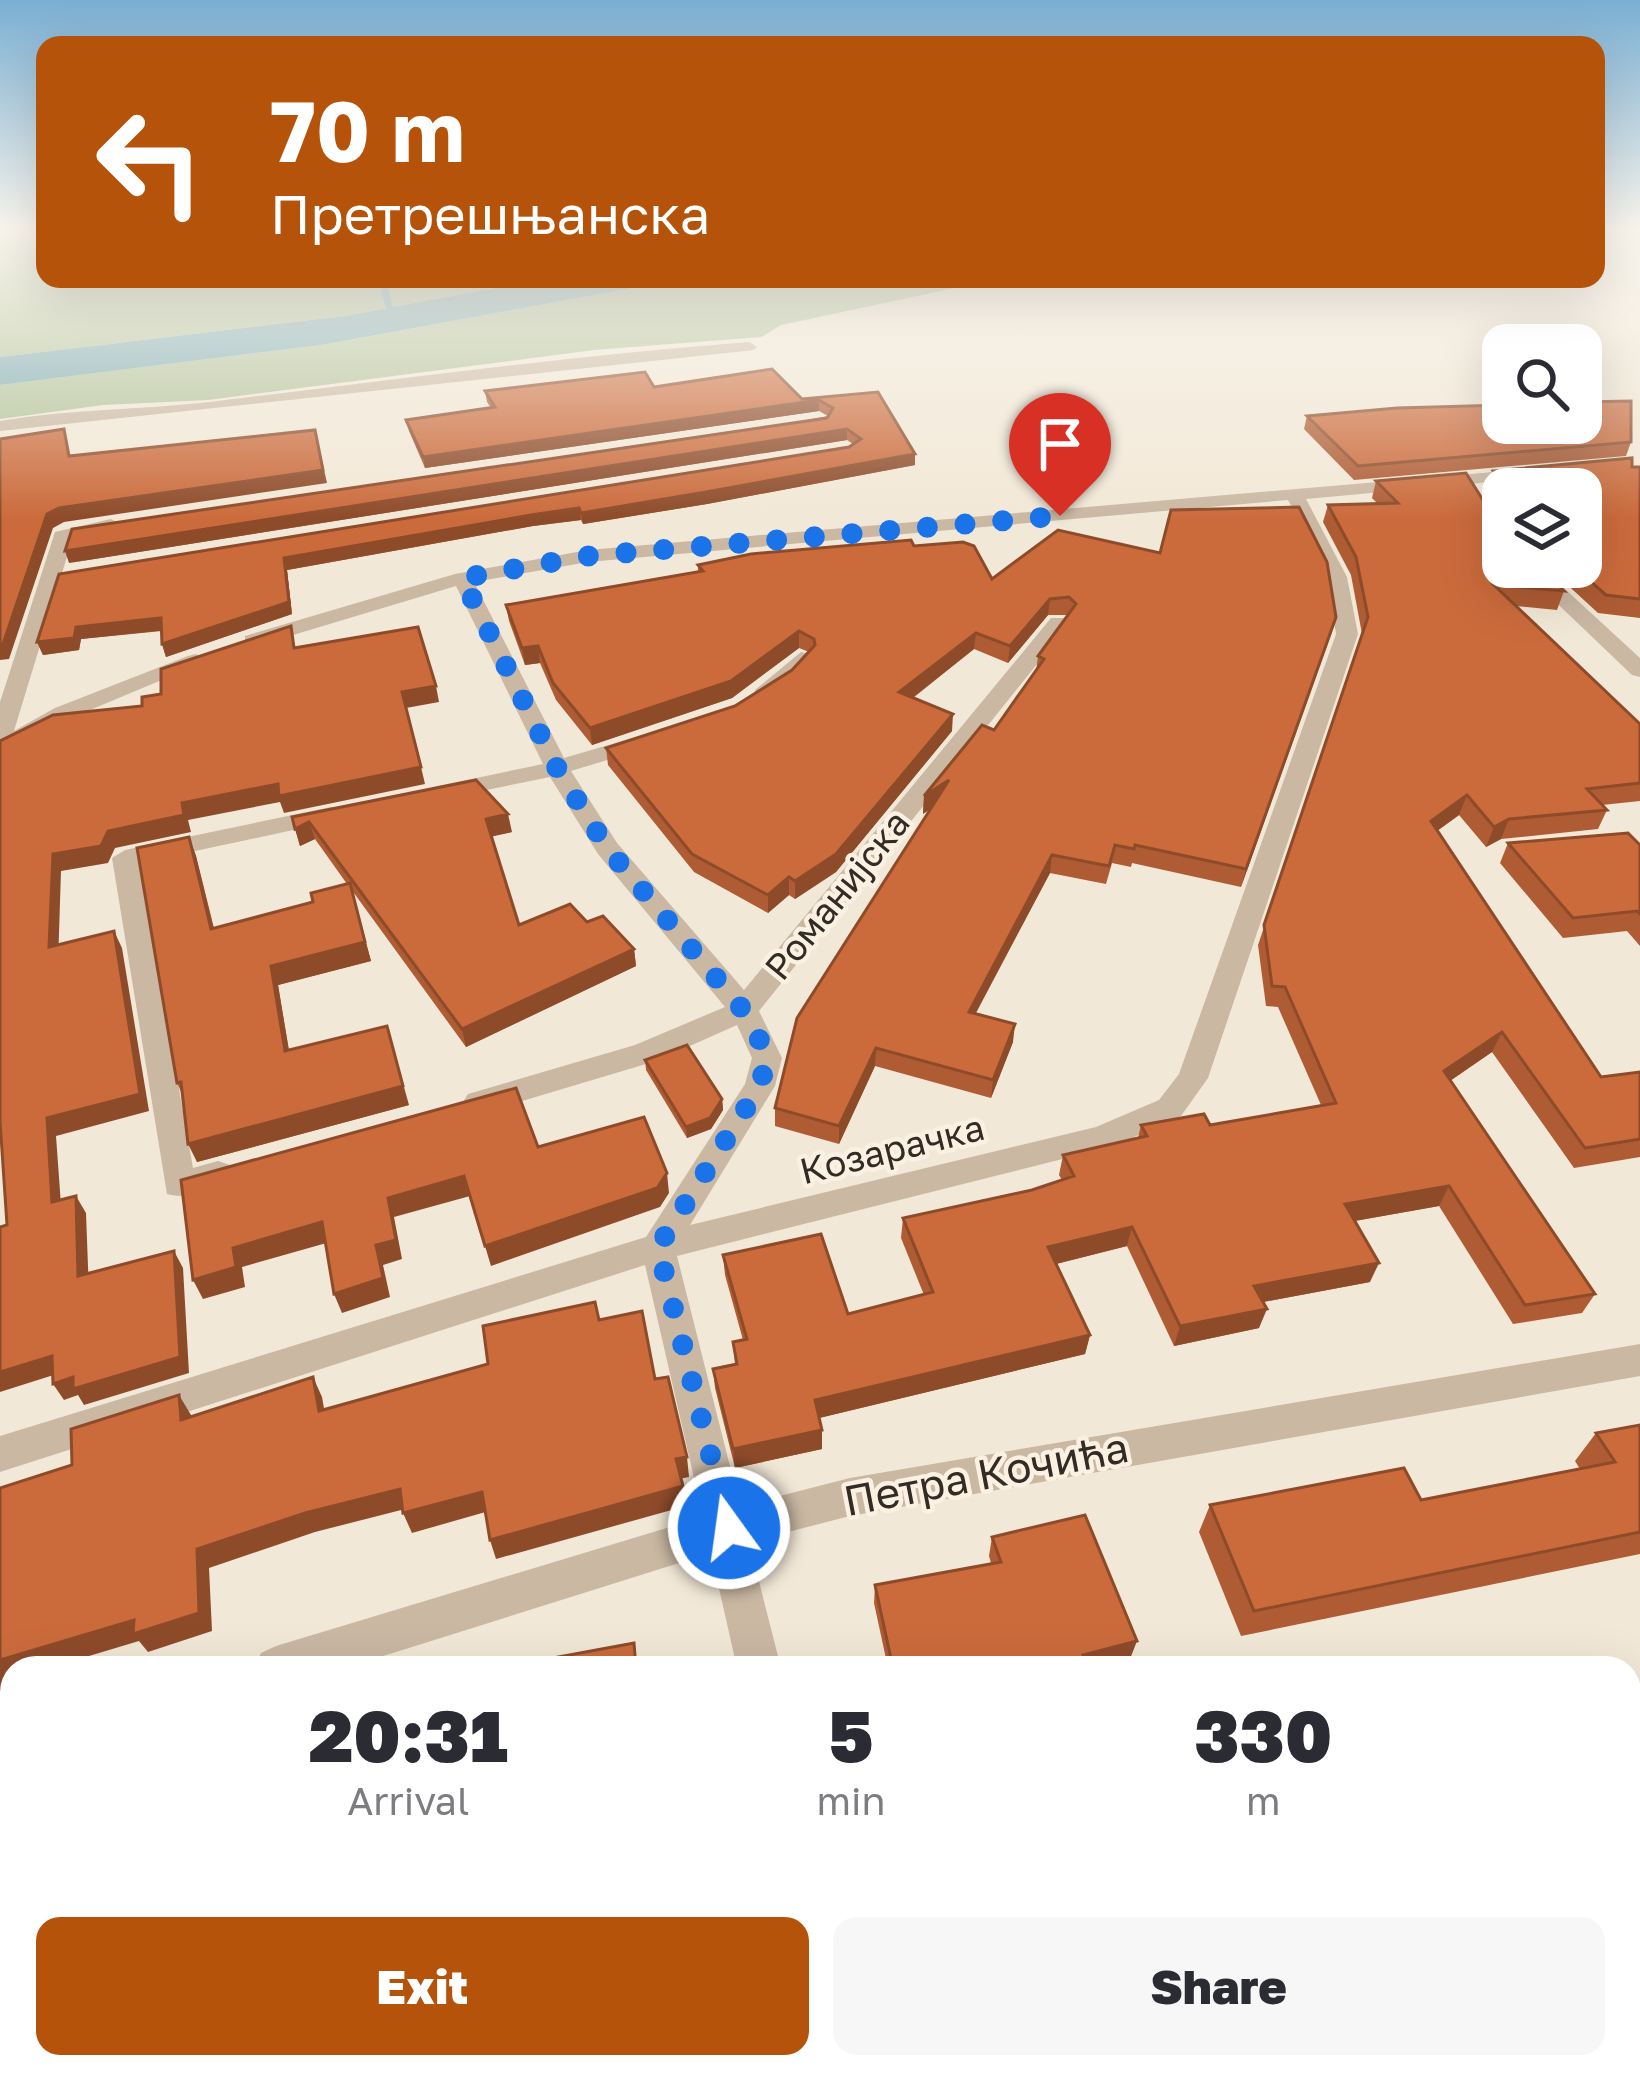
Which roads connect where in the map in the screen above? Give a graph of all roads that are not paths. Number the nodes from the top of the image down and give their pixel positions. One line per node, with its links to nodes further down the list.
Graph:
1 (748, 347): 2 (street)
2 (0, 426)
3 (1482, 486): 4 (street)
4 (1295, 496): 8 (street); 23 (street, Козарачка)
5 (135, 521): 7 (street)
6 (74, 573): 7 (street)
7 (50, 577): 15 (street)
8 (462, 578): 16 (street); 17 (street)
9 (1552, 588): 12 (street)
10 (1059, 623): 20 (street, Романијска)
11 (801, 659): 13 (street)
12 (1640, 670)
13 (743, 706)
14 (670, 734): 17 (street)
15 (0, 739)
16 (0, 749)
17 (557, 768): 18 (street); 20 (street)
18 (420, 797)
19 (352, 811): 22 (street)
20 (743, 1010): 21 (street); 23 (street, Романијска)
21 (451, 1109)
22 (247, 1166)
23 (658, 1247): 25 (street, Козарачка); 26 (street)
24 (1640, 1360): 26 (street, Петра Кочића)
25 (0, 1454)
26 (729, 1528): 27 (street, Петра Кочића); 28 (street)
27 (315, 1656)
28 (756, 1656)

